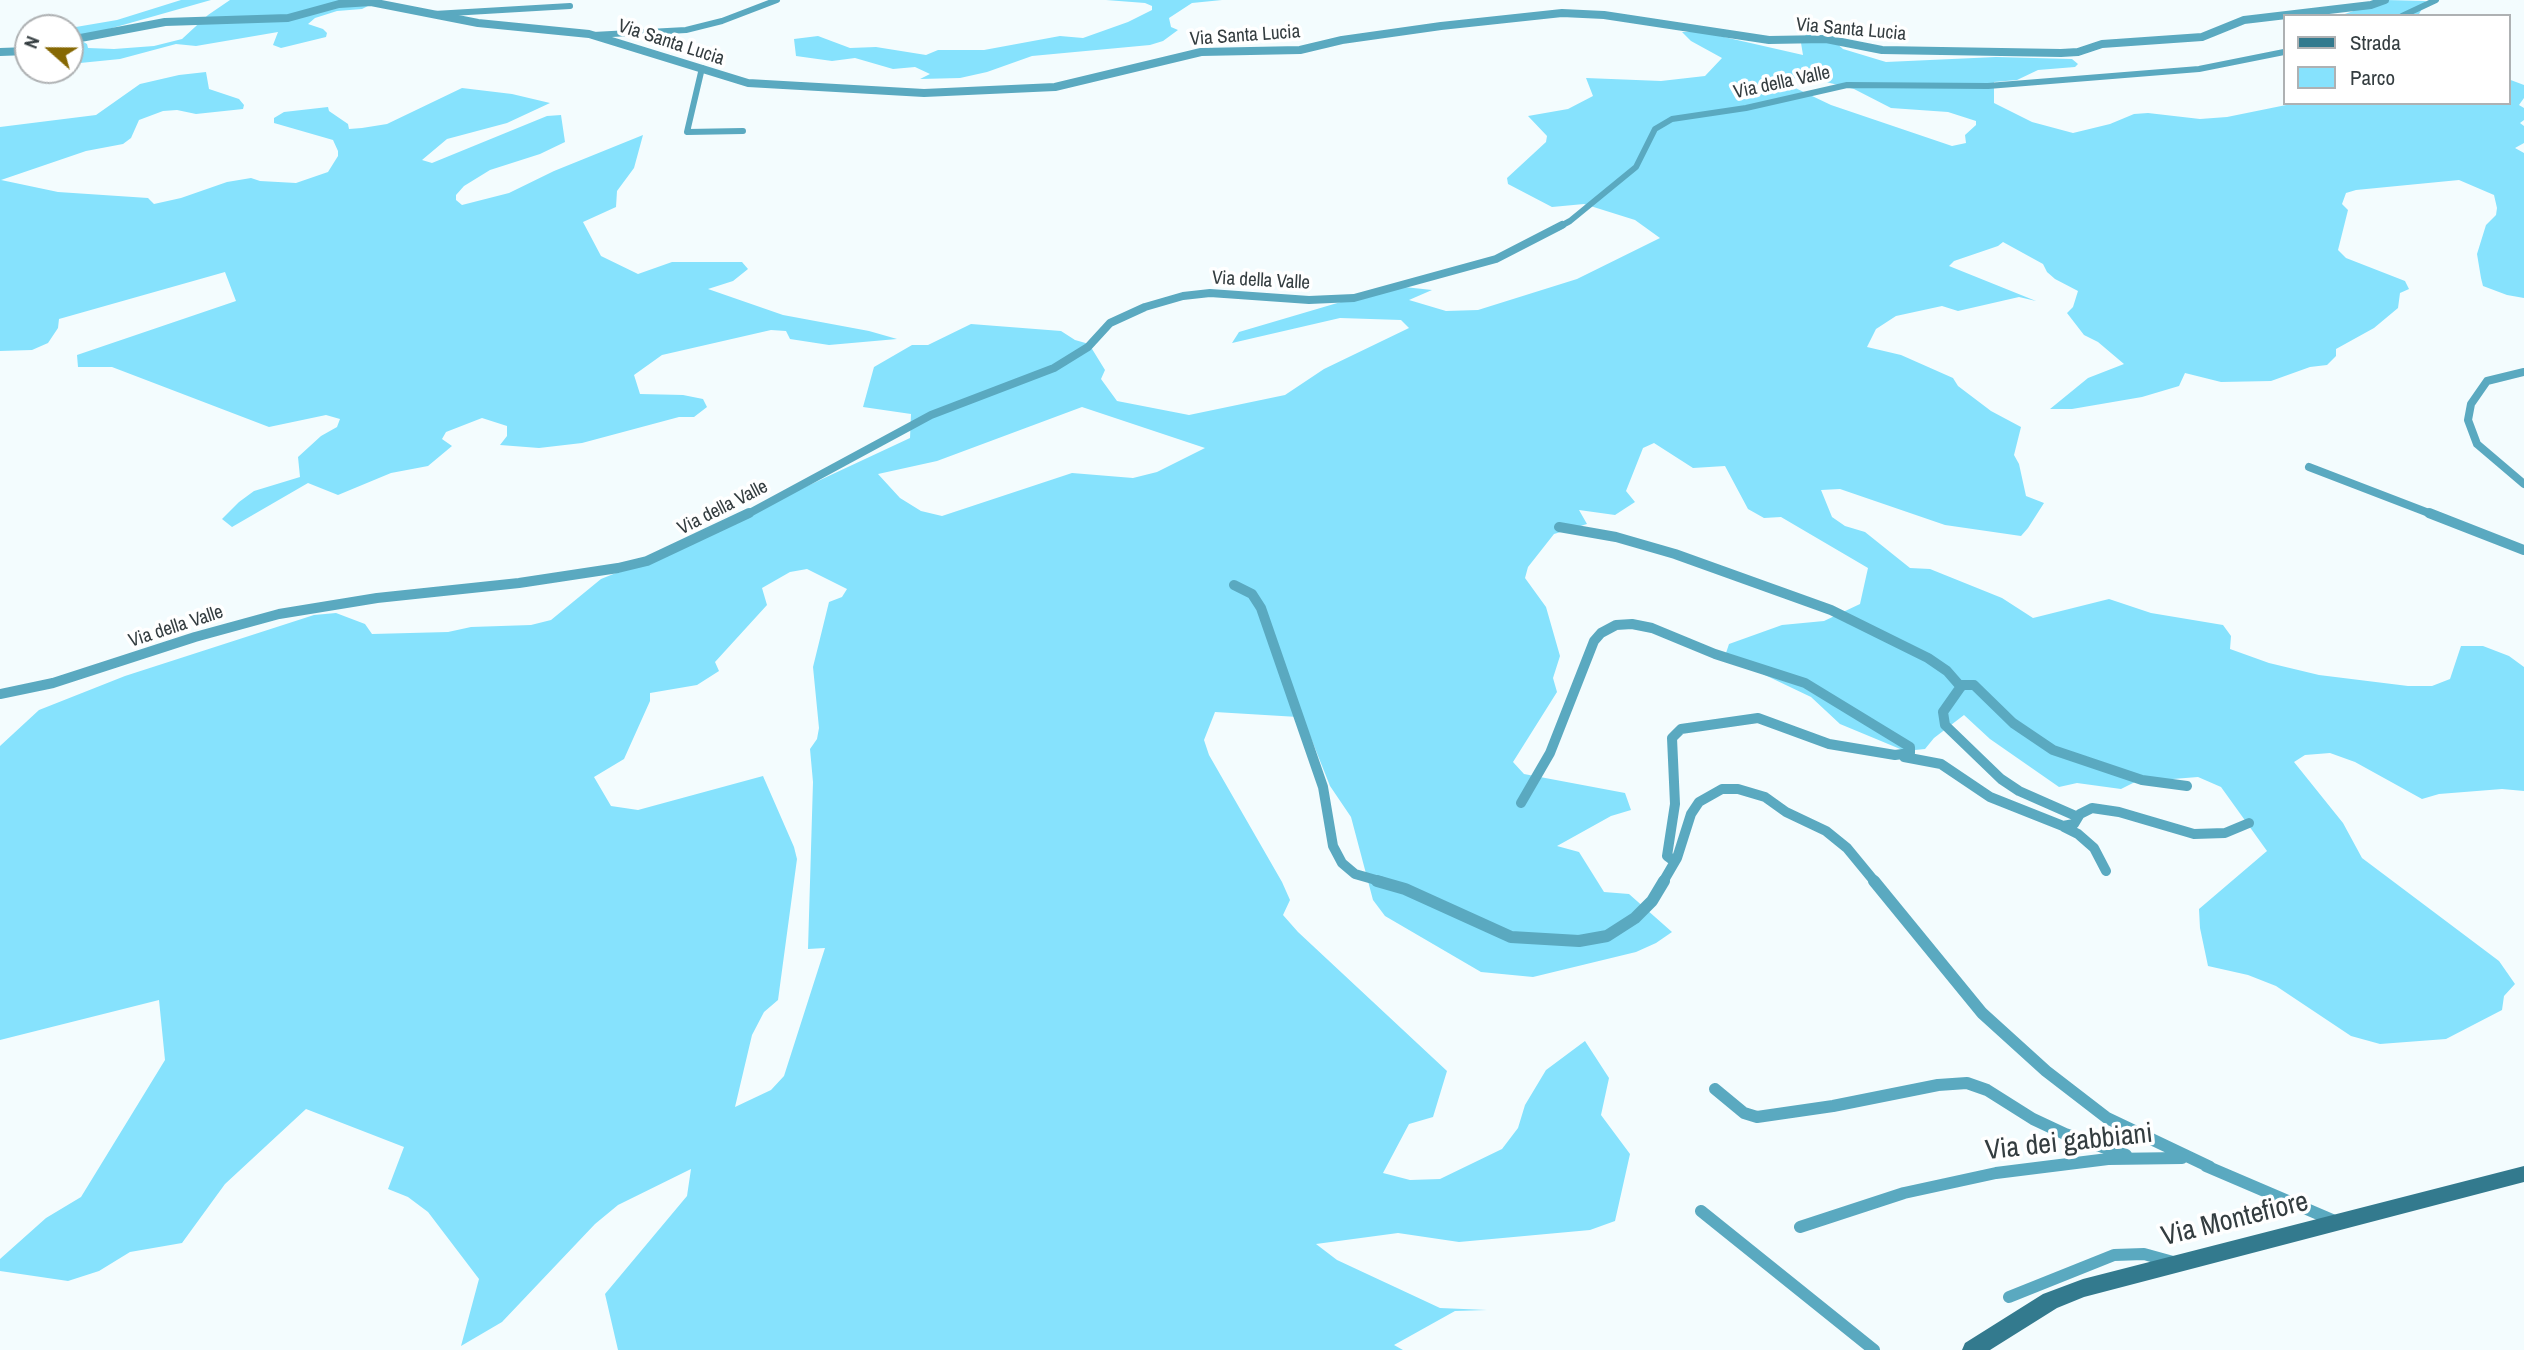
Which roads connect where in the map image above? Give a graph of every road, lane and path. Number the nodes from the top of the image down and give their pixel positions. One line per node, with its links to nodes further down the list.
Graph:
1 (777, 0): 9 (street)
2 (2385, 0): 6 (street, Via Santa Lucia)
3 (2436, 0): 7 (street)
4 (570, 6): 5 (street)
5 (434, 14): 9 (street, Via Santa Lucia); 10 (street, Via Santa Lucia)
6 (2294, 14)
7 (2406, 14)
8 (2282, 15): 12 (street, Via Santa Lucia)
9 (589, 34): 12 (street, Via Santa Lucia)
10 (84, 37)
11 (2282, 52): 21 (street, Via della Valle)
12 (702, 68): 13 (street)
13 (743, 131)
14 (2524, 372): 16 (street)
15 (2309, 467): 18 (street)
16 (2524, 484)
17 (1559, 527): 20 (street)
18 (2524, 550)
19 (1234, 585): 28 (street)
20 (1961, 687): 23 (street); 25 (street)
21 (0, 694)
22 (1889, 755): 24 (street); 27 (street); 28 (street)
23 (2187, 786)
24 (1521, 803)
25 (2078, 817): 26 (street); 27 (street)
26 (2249, 824)
27 (2060, 825): 29 (street)
28 (1677, 858): 32 (street)
29 (2106, 871)
30 (1715, 1089): 31 (street)
31 (2137, 1158): 32 (street, Via dei gabbiani); 36 (street, Via dei gabbiani)
32 (2210, 1167): 35 (street, Via dei gabbiani)
33 (2524, 1174): 35 (main road, Via Montefiore)
34 (1701, 1211): 39 (street)
35 (2337, 1222): 37 (main road, Via Montefiore)
36 (1800, 1227)
37 (2177, 1264): 38 (street); 40 (main road, Via Montefiore)
38 (2009, 1297)
39 (1874, 1350)
40 (1972, 1350)

